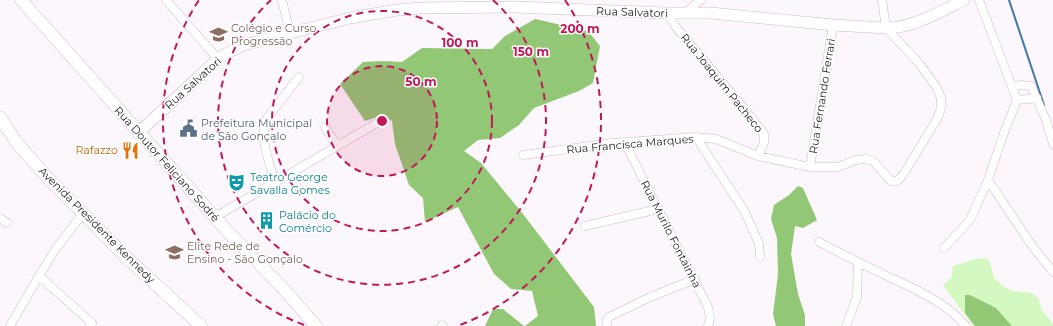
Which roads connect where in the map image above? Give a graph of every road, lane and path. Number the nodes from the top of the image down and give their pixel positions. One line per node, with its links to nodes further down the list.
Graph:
1 (21, 0): 21 (main road, Rua Doutor Feliciano Sodré)
2 (166, 0): 13 (street)
3 (282, 0): 12 (street)
4 (701, 0): 9 (street)
5 (882, 0): 11 (street)
6 (964, 0): 11 (main road, Rua Salvatori)
7 (979, 0): 15 (street)
8 (666, 13): 9 (main road, Rua Salvatori); 12 (main road, Rua Salvatori); 27 (street, Rua Joaquim Pacheco)
9 (685, 13): 10 (main road, Rua Salvatori)
10 (833, 25): 11 (main road, Rua Salvatori); 28 (street, Rua Fernando Ferrari)
11 (886, 28): 28 (street, Rua Francisca Marques)
12 (290, 33): 13 (main road, Rua Salvatori)
13 (218, 59): 21 (main road, Rua Salvatori)
14 (299, 77): 30 (street)
15 (1013, 86): 16 (street); 17 (street)
16 (1037, 98): 17 (street); 24 (street)
17 (1017, 100): 29 (street)
18 (0, 117): 32 (main road, Avenida Presidente Kennedy)
19 (378, 123): 25 (street)
20 (325, 127): 25 (street)
21 (138, 133): 33 (main road, Rua Doutor Feliciano Sodré)
22 (696, 137): 23 (street, Rua Francisca Marques); 27 (street, Rua Francisca Marques); 37 (street)
23 (625, 143): 26 (street, Rua Francisca Marques); 31 (street, Rua Murilo Fontainha)
24 (1053, 144)
25 (337, 146): 30 (street)
26 (523, 155)
27 (758, 156): 28 (street, Rua Francisca Marques)
28 (810, 168)
29 (988, 180): 36 (street); 39 (street)
30 (275, 183): 33 (street)
31 (658, 209): 34 (street); 41 (street, Rua Murilo Fontainha)
32 (83, 213): 40 (street); 44 (main road, Avenida Presidente Kennedy)
33 (215, 217): 45 (main road, Rua Doutor Feliciano Sodré)
34 (586, 226)
35 (819, 242): 38 (street)
36 (944, 248)
37 (760, 257)
38 (858, 262): 48 (street); 49 (street)
39 (1053, 272)
40 (39, 276): 42 (street); 43 (street)
41 (695, 279): 46 (street); 47 (street, Rua Murilo Fontainha)
42 (92, 325)
43 (10, 326)
44 (201, 326)
45 (316, 326)
46 (607, 326)
47 (708, 326)
48 (846, 326)
49 (966, 326)

